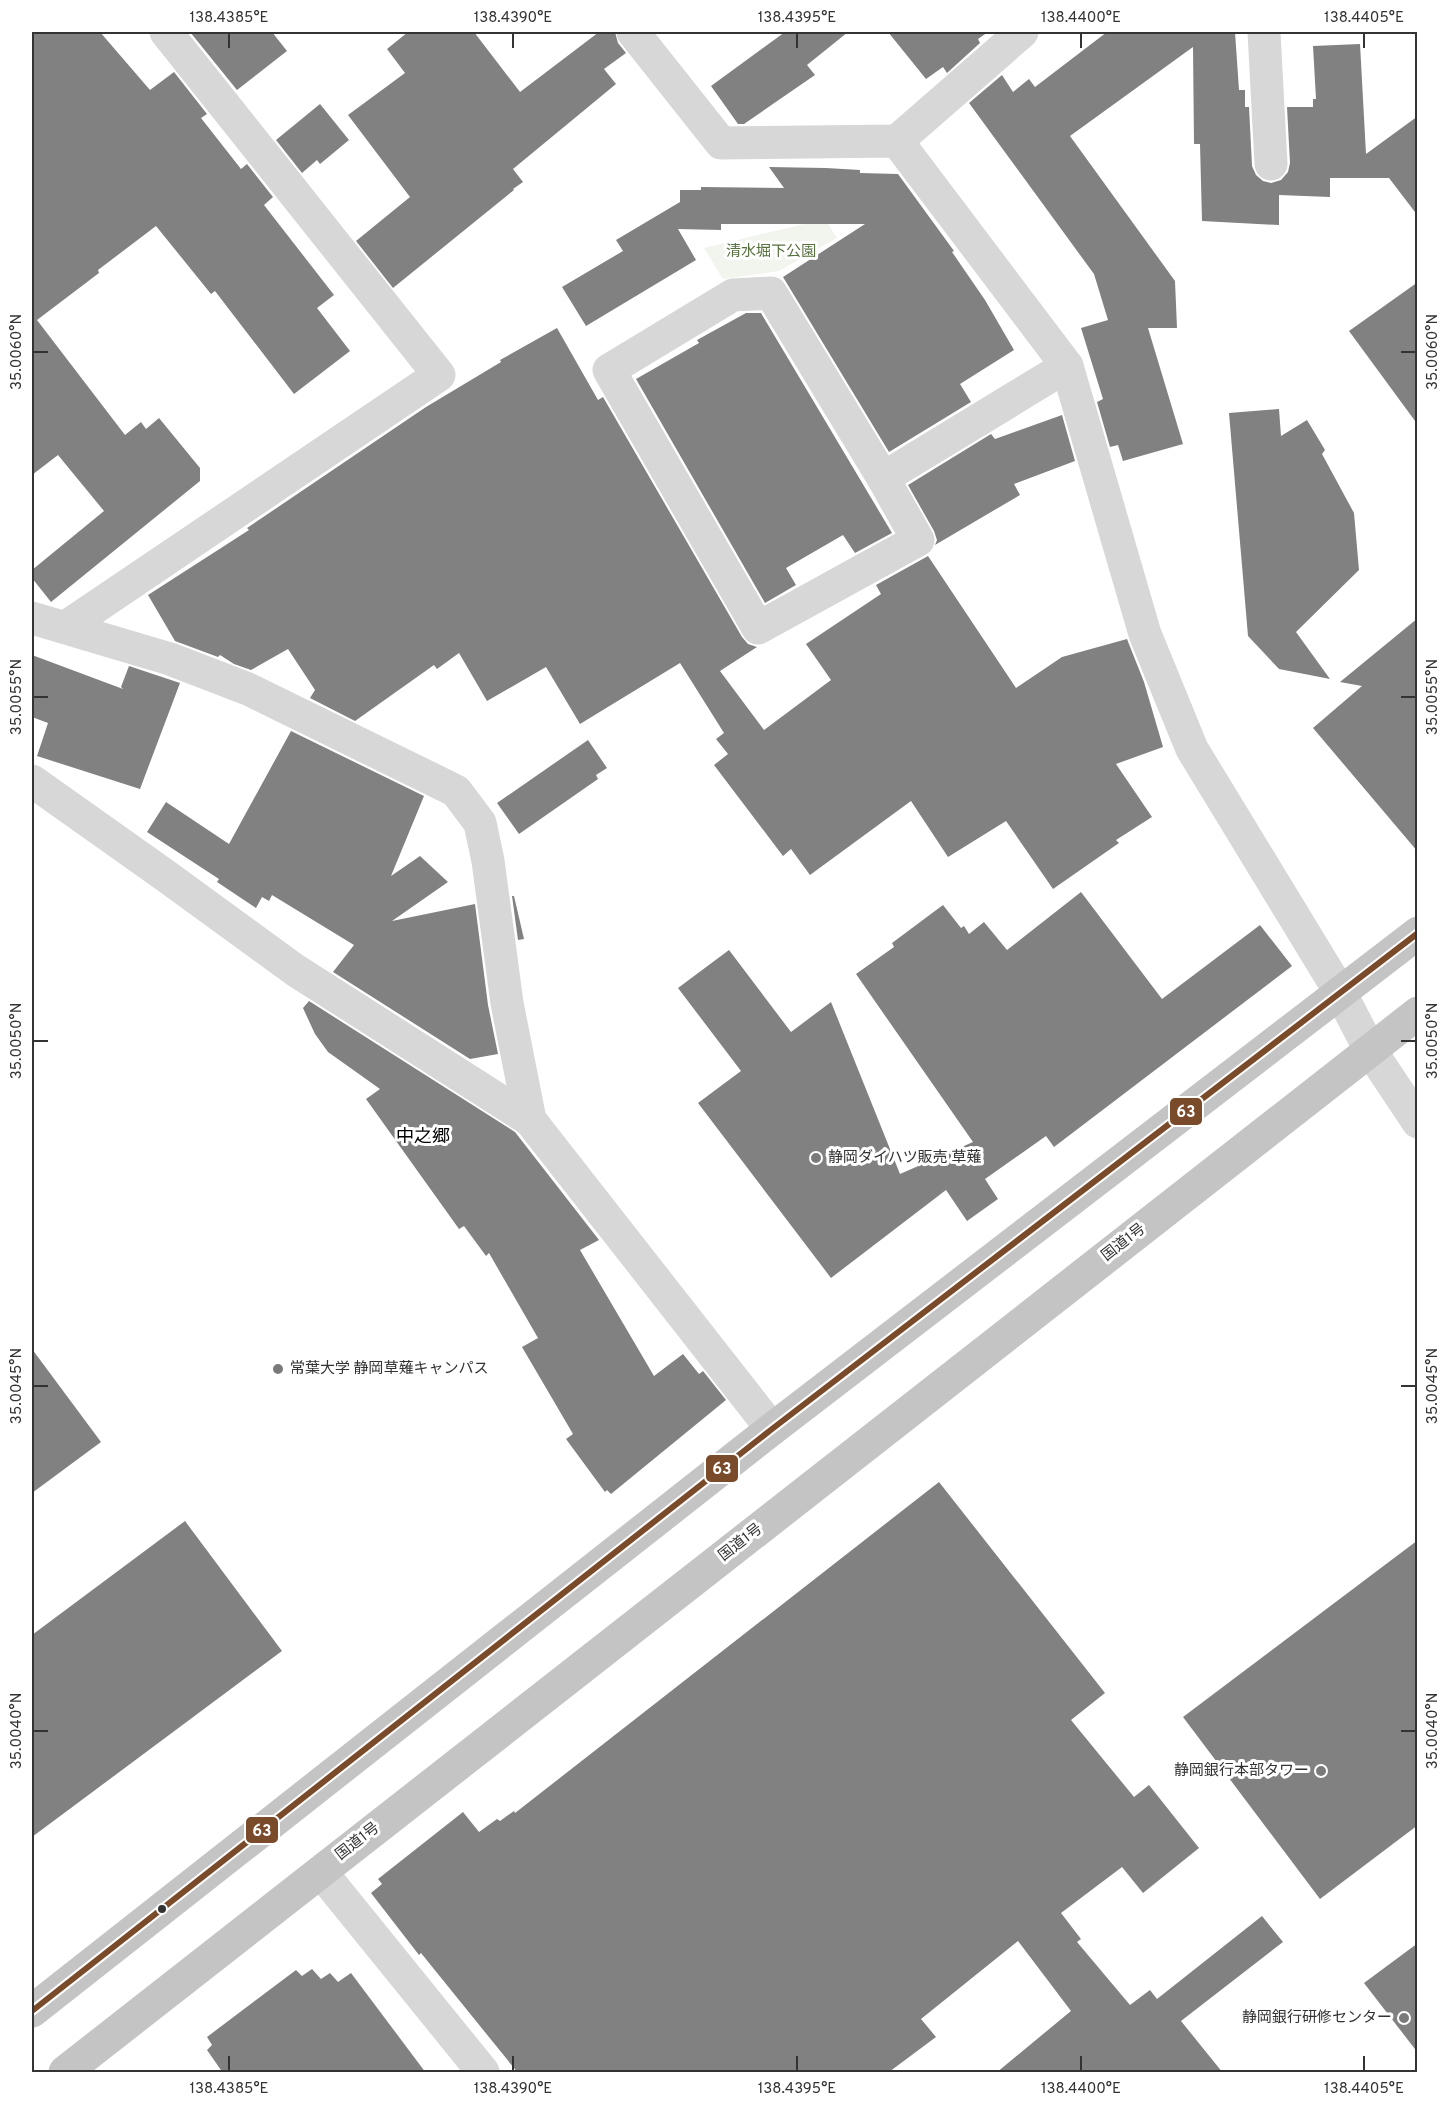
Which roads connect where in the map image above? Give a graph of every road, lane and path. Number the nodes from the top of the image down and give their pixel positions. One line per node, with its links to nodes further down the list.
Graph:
1 (166, 32): 10 (street)
2 (633, 32): 5 (street)
3 (1022, 32): 5 (street)
4 (1264, 32): 6 (street)
5 (897, 141): 7 (street)
6 (1271, 164)
7 (1068, 366): 8 (street); 13 (street)
8 (883, 478): 8 (street)
9 (32, 618): 10 (street)
10 (66, 627): 16 (street)
11 (32, 781): 16 (street)
12 (1418, 933): 13 (highway)
13 (1340, 992): 15 (street); 18 (highway)
14 (1418, 1013): 15 (highway, 国道1号)
15 (1370, 1050): 17 (street); 19 (highway, 国道1号)
16 (530, 1120): 18 (street)
17 (1418, 1122)
18 (772, 1429): 20 (highway)
19 (321, 1872): 21 (highway, 国道1号); 22 (street)
20 (32, 2011)
21 (65, 2073)
22 (483, 2073)

